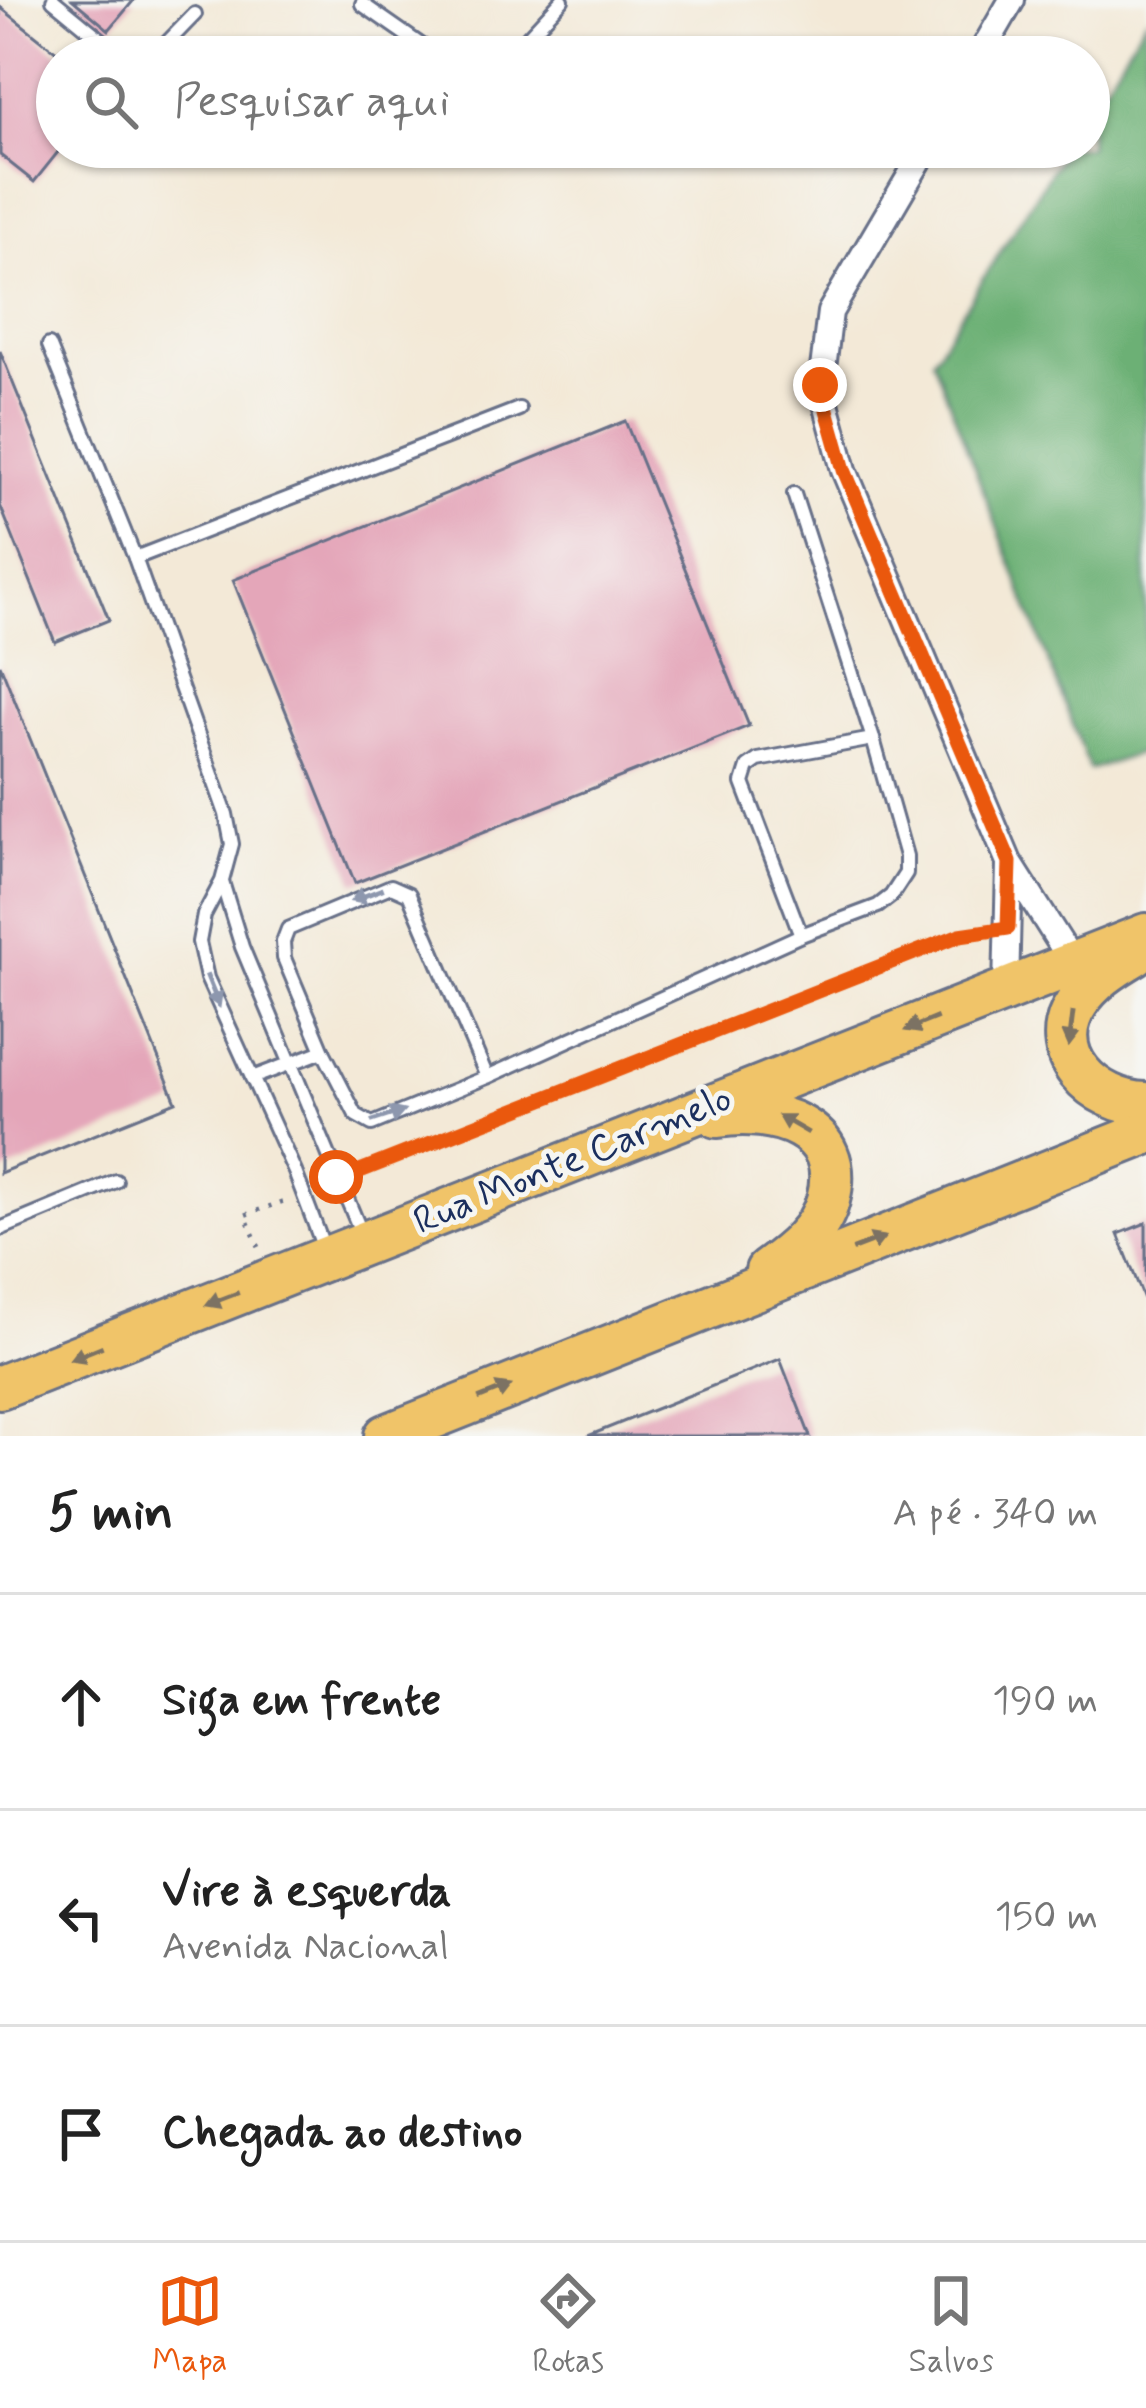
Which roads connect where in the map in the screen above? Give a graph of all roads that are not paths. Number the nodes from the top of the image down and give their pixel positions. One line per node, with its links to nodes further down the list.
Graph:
1 (53, 0): 6 (lane)
2 (562, 0): 9 (lane)
3 (1012, 0): 10 (street)
4 (362, 4): 8 (lane)
5 (195, 14): 7 (lane)
6 (97, 36)
7 (174, 36)
8 (408, 36)
9 (529, 36)
10 (991, 36)
11 (915, 168): 17 (street)
12 (49, 345): 15 (lane)
13 (519, 409): 15 (lane)
14 (794, 494): 16 (lane)
15 (135, 557): 18 (lane)
16 (873, 739): 21 (lane); 21 (lane)
17 (1010, 862): 24 (street); 25 (street)
18 (222, 881): 19 (lane); 20 (lane)
19 (204, 915): 20 (lane); 29 (lane, one-way to 29)
20 (232, 919): 27 (lane)
21 (801, 935): 28 (lane)
22 (1146, 935): 24 (highway, Rua Monte Carmelo)
23 (1146, 948): 30 (highway, one-way to 30)
24 (1073, 963): 25 (highway, Rua Monte Carmelo)
25 (1006, 990): 31 (highway, Rua Monte Carmelo, one-way to 31)
26 (323, 1051): 27 (lane); 28 (lane, one-way to 28); 28 (lane, one-way to 26)
27 (292, 1066): 29 (lane); 35 (lane)
28 (487, 1077)
29 (252, 1078): 35 (lane)
30 (1146, 1104)
31 (673, 1122): 35 (highway, Rua Monte Carmelo); 36 (highway, one-way to 31)
32 (1146, 1133): 36 (highway, one-way to 32)
33 (116, 1181): 34 (lane)
34 (0, 1229)
35 (347, 1251): 37 (highway, Rua Monte Carmelo, one-way to 37)
36 (721, 1301): 38 (highway, one-way to 36)
37 (0, 1387)
38 (386, 1436)

